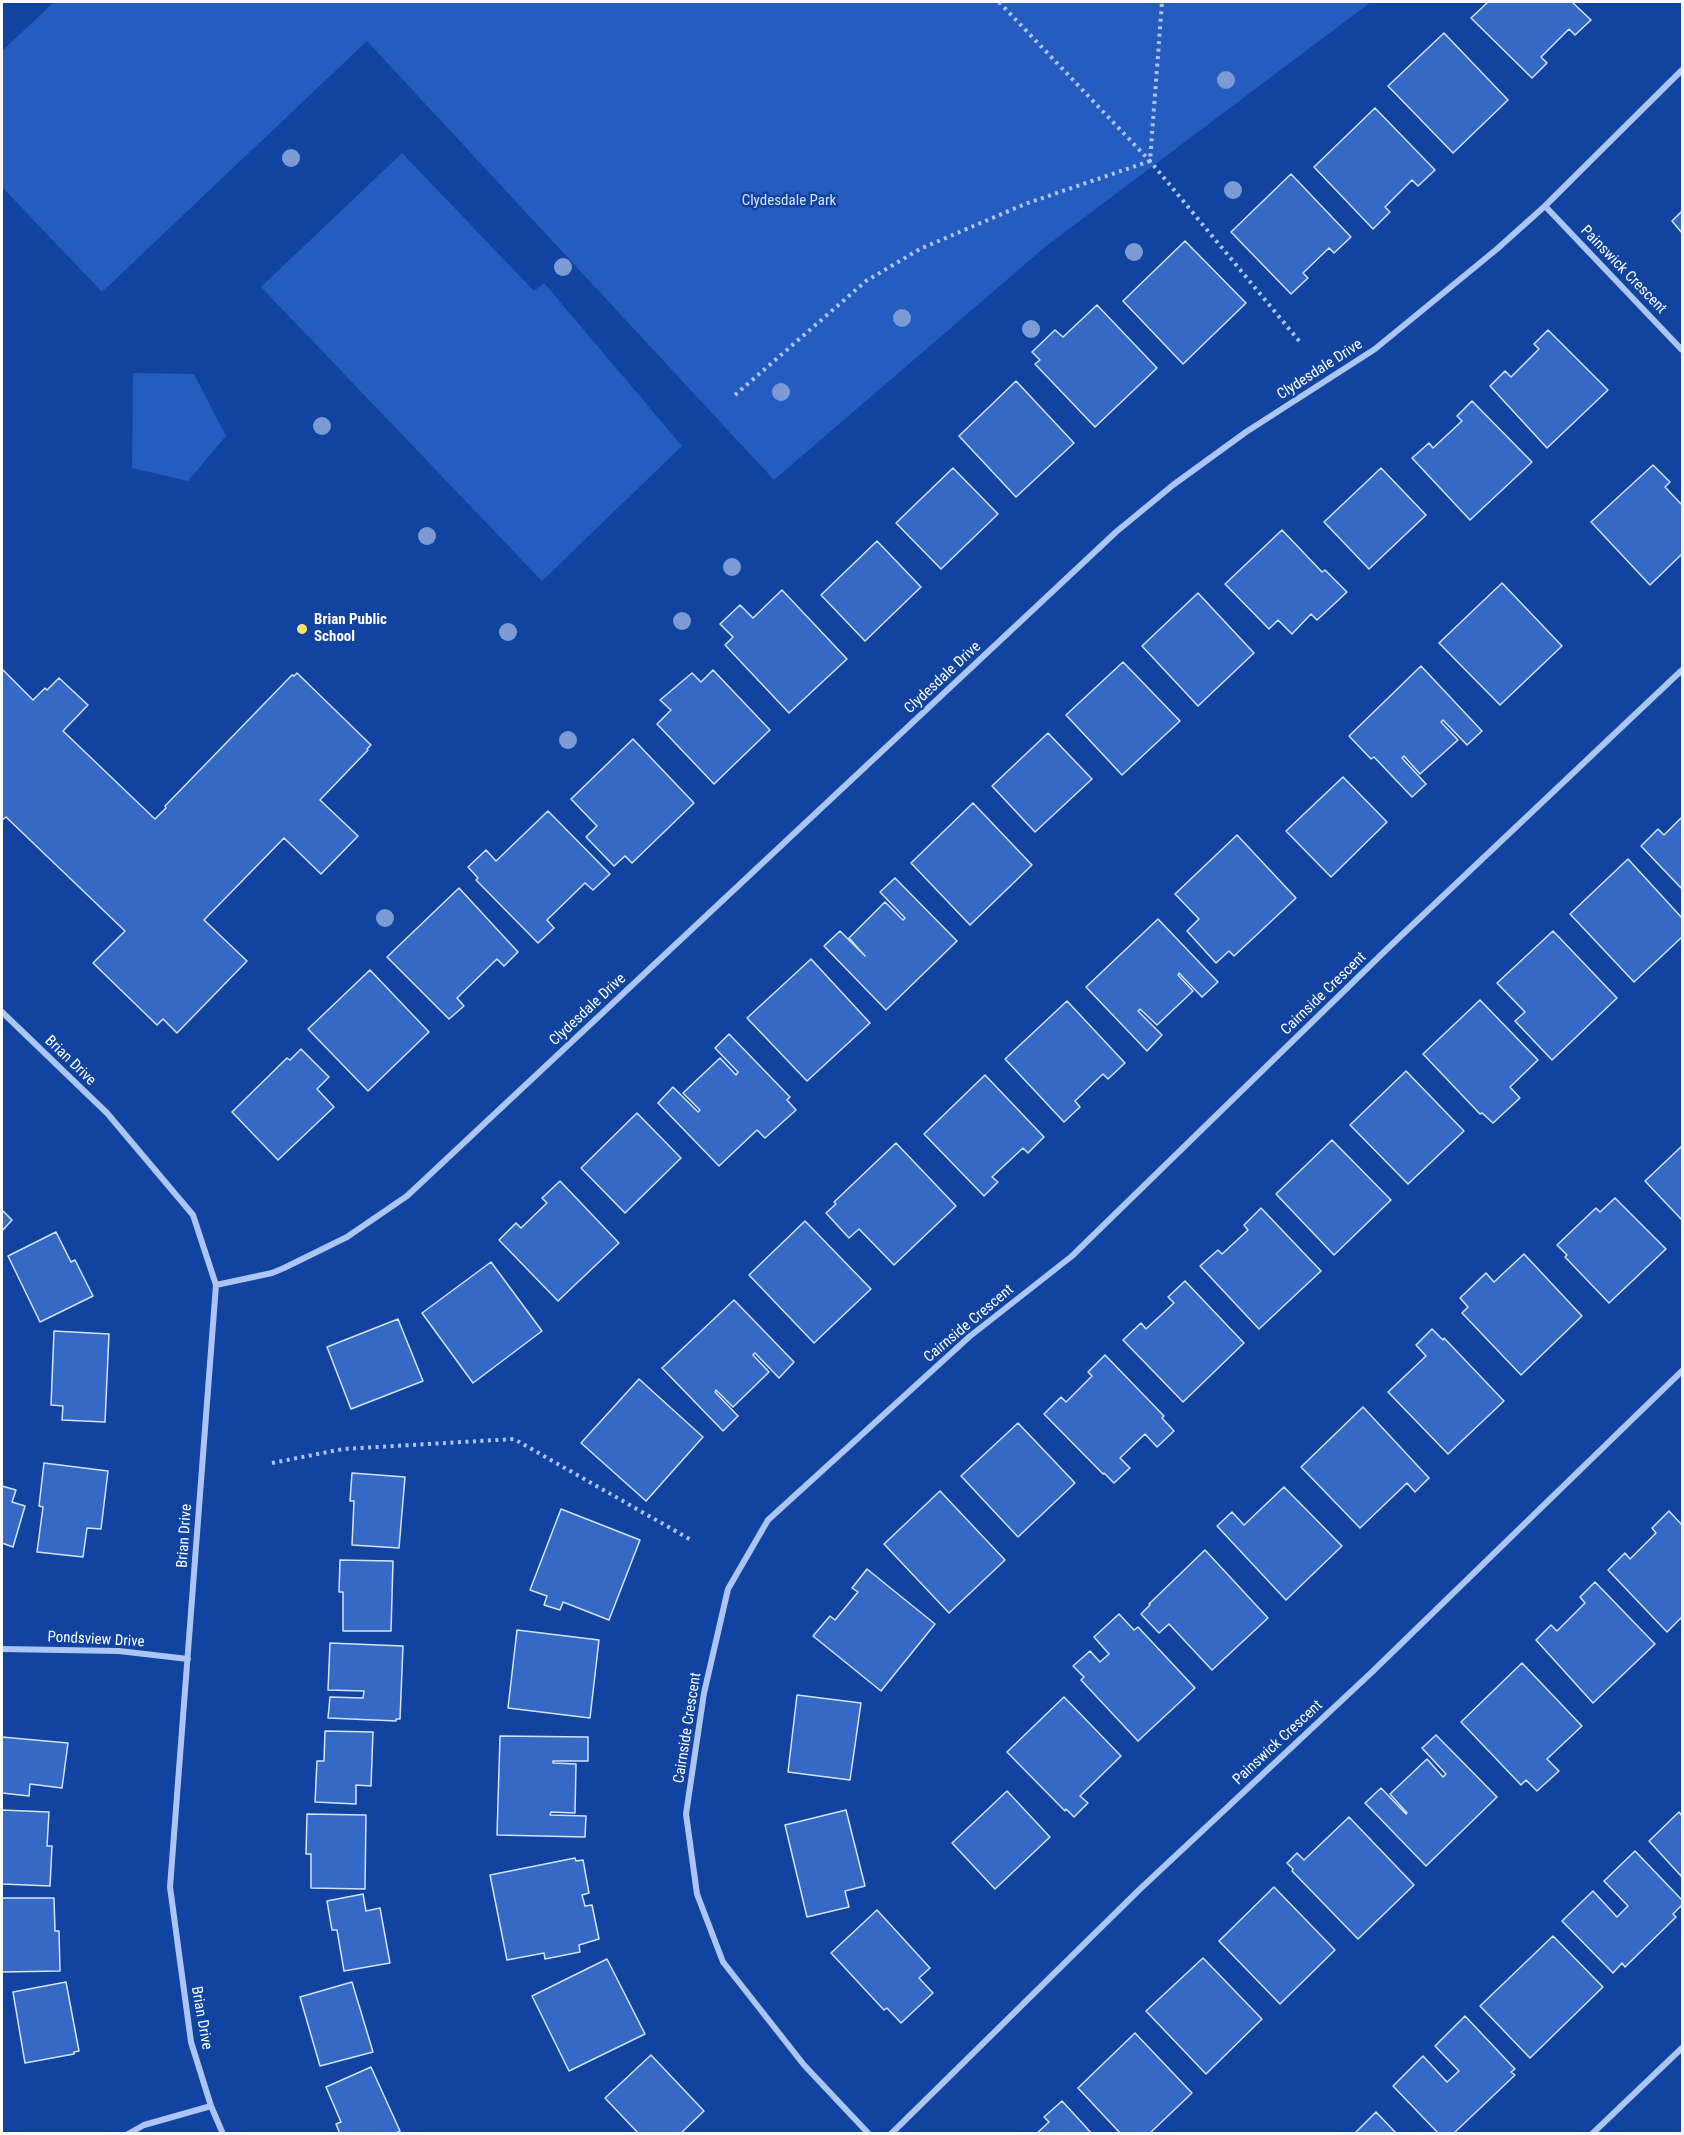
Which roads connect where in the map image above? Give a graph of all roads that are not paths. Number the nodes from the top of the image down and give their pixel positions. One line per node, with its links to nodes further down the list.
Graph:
1 (1683, 70): 2 (street, Clydesdale Drive)
2 (1545, 206): 3 (street, Painswick Crescent); 6 (street, Clydesdale Drive)
3 (1683, 350)
4 (1683, 670): 14 (street, Cairnside Crescent)
5 (2, 1012): 6 (street, Brian Drive)
6 (216, 1286): 9 (street, Brian Drive)
7 (1683, 1371): 15 (street, Painswick Crescent)
8 (2, 1649): 9 (street, Pondsview Drive)
9 (188, 1659): 11 (street, Brian Drive)
10 (1683, 2048): 16 (street)
11 (211, 2106): 12 (street); 13 (street, Brian Drive)
12 (128, 2133)
13 (223, 2133)
14 (869, 2133)
15 (891, 2133)
16 (1592, 2133)

